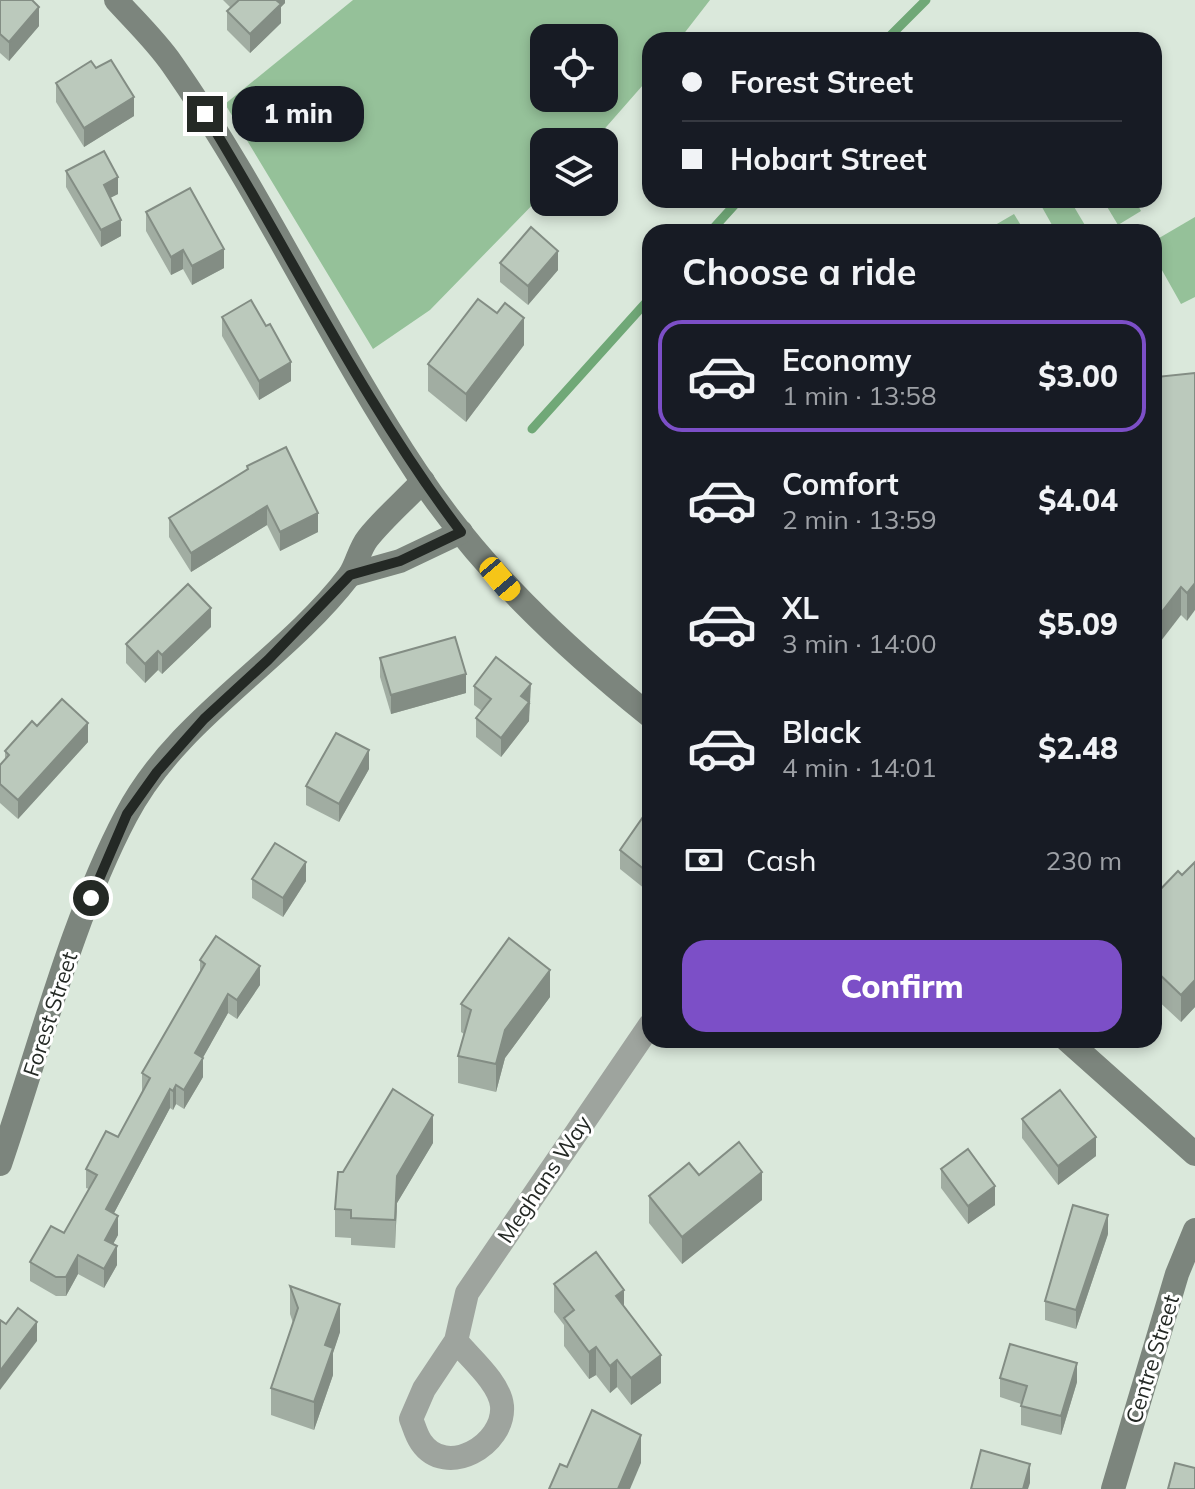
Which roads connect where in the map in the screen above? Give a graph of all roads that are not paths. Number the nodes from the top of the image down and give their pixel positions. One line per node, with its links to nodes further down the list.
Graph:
1 (116, 0): 2 (main road)
2 (423, 481): 3 (main road); 4 (main road, Forest Street)
3 (461, 532): 4 (main road); 5 (main road)
4 (350, 575): 9 (main road, Forest Street)
5 (642, 710)
6 (642, 1037): 11 (street, Meghans Way)
7 (1076, 1048): 8 (main road)
8 (1195, 1154)
9 (0, 1164)
10 (1195, 1230): 12 (main road, Centre Street)
11 (456, 1341): 11 (street, Meghans Way)
12 (1113, 1489)

